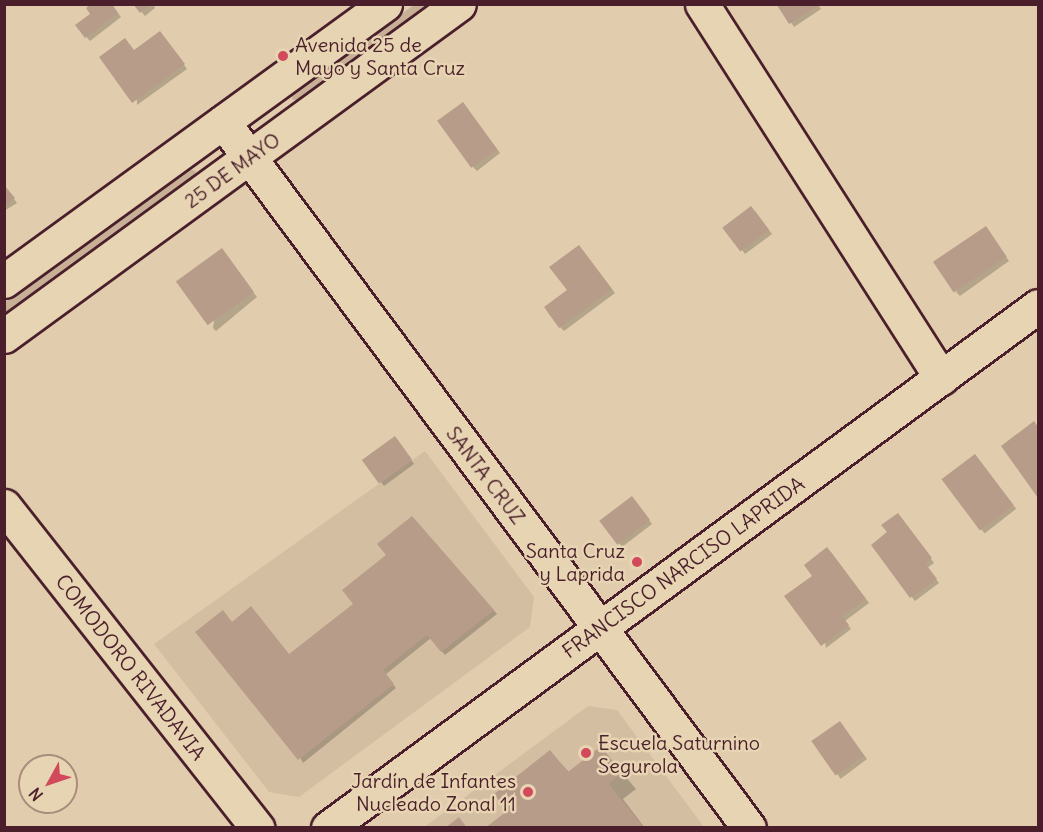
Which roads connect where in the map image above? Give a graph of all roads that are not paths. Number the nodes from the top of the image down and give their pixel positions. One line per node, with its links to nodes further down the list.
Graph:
1 (385, 4): 4 (street)
2 (459, 4): 5 (street, 25 DE MAYO)
3 (702, 4): 9 (street)
4 (223, 122): 5 (street, SANTA CRUZ); 6 (street)
5 (249, 157): 8 (street, 25 DE MAYO); 11 (street, SANTA CRUZ)
6 (4, 281)
7 (1038, 306): 9 (street, FRANCISCO NARCISO LAPRIDA)
8 (4, 336)
9 (940, 378): 11 (street, FRANCISCO NARCISO LAPRIDA)
10 (4, 506): 12 (street, COMODORO RIVADAVIA)
11 (600, 628): 13 (street, FRANCISCO NARCISO LAPRIDA); 14 (street, SANTA CRUZ)
12 (257, 828)
13 (328, 828)
14 (749, 828)

